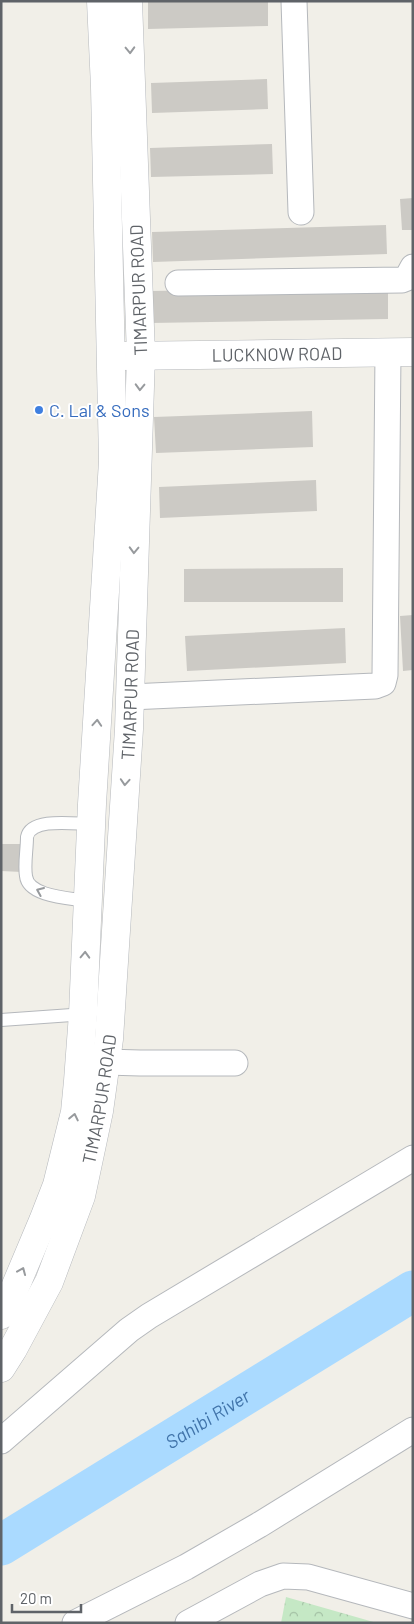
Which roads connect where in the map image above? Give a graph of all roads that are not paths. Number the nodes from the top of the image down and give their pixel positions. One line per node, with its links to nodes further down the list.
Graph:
1 (101, 1): 9 (street, TIMARPUR ROAD)
2 (128, 1): 8 (street, TIMARPUR ROAD, one-way to 8)
3 (294, 1): 4 (street)
4 (301, 212)
5 (413, 267): 6 (street)
6 (178, 284)
7 (401, 352): 8 (street, LUCKNOW ROAD); 10 (street)
8 (141, 355): 9 (street, LUCKNOW ROAD); 10 (street, TIMARPUR ROAD, one-way to 10)
9 (112, 357): 11 (street, TIMARPUR ROAD, one-way to 9)
10 (130, 697): 14 (street, TIMARPUR ROAD, one-way to 14)
11 (91, 824): 12 (street, TIMARPUR ROAD); 12 (lane, one-way to 11)
12 (87, 902): 13 (street, TIMARPUR ROAD, one-way to 12)
13 (83, 1014): 14 (lane); 15 (lane); 19 (street, TIMARPUR ROAD, one-way to 13)
14 (110, 1014): 16 (street, TIMARPUR ROAD)
15 (1, 1020)
16 (106, 1062): 17 (street); 20 (street, TIMARPUR ROAD)
17 (235, 1062)
18 (413, 1158): 22 (street)
19 (1, 1315)
20 (1, 1368)
21 (413, 1430): 24 (street)
22 (1, 1441)
23 (413, 1606): 25 (street)
24 (75, 1623)
25 (188, 1623)

